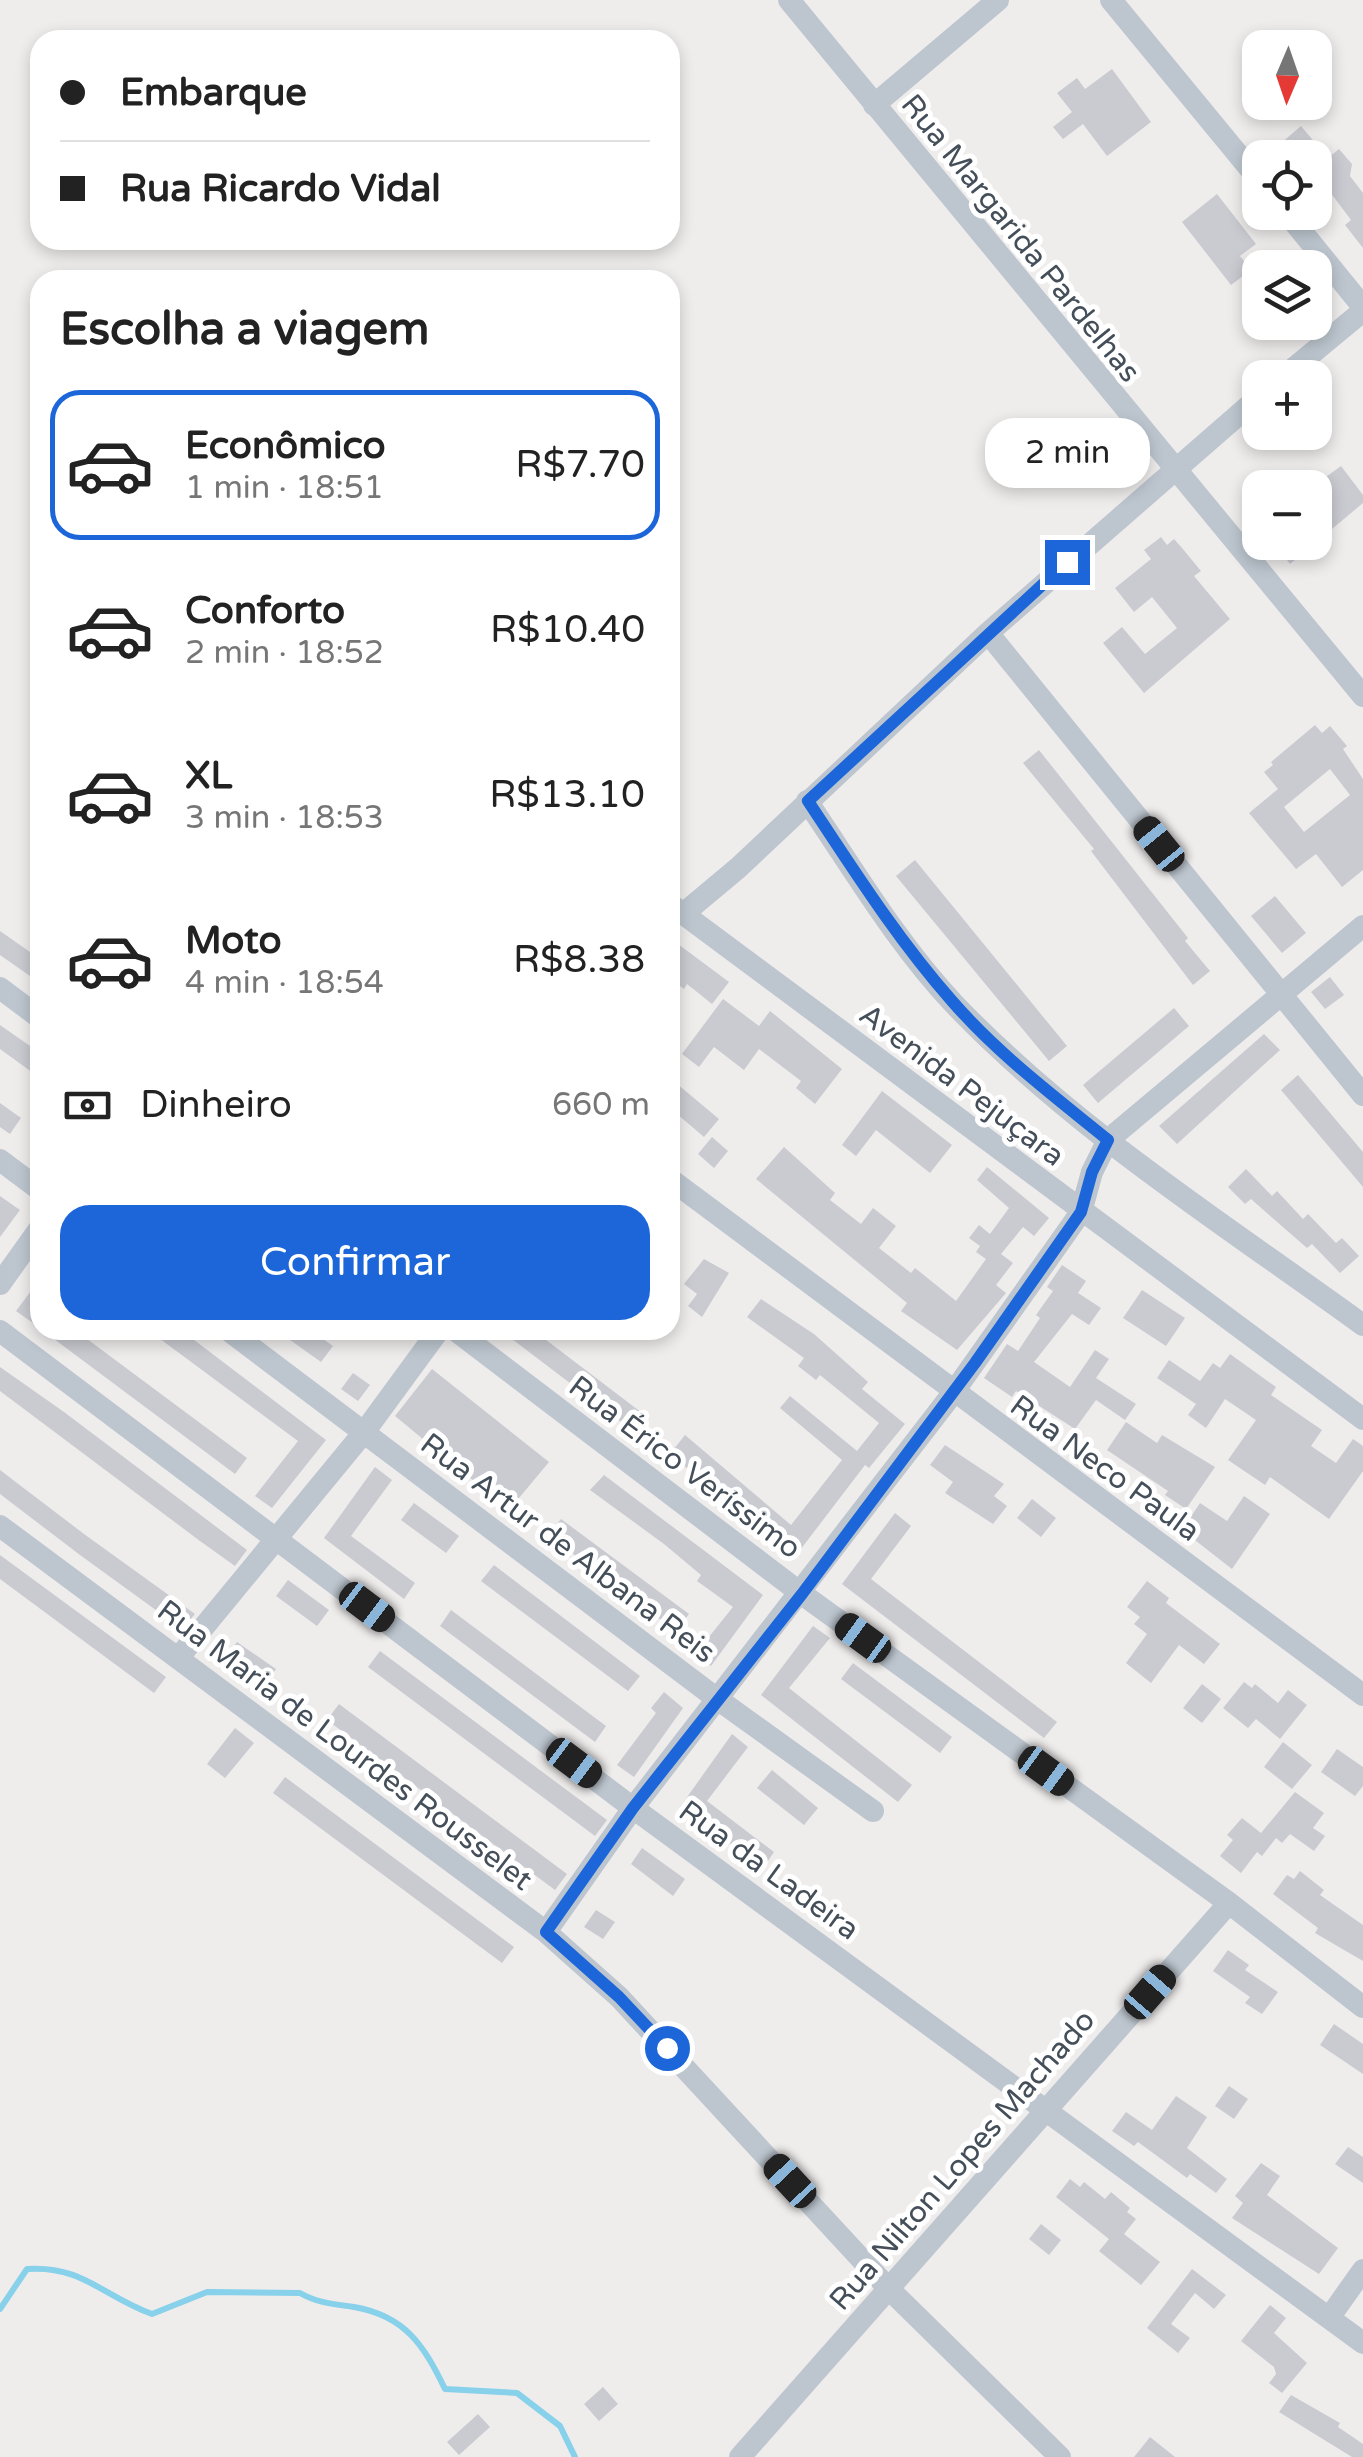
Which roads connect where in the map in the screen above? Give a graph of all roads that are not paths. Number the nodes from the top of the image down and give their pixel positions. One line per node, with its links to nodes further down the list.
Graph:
1 (789, 0): 4 (street, Rua Margarida Pardelhas)
2 (998, 0): 4 (street)
3 (1111, 0): 5 (street)
4 (874, 105): 10 (street, Rua Margarida Pardelhas)
5 (1242, 160)
6 (1300, 230): 7 (street)
7 (1363, 309): 8 (street)
8 (1303, 360)
9 (1242, 411): 10 (street)
10 (1172, 469): 11 (street); 12 (street, Rua Margarida Pardelhas)
11 (988, 633): 13 (street); 18 (street)
12 (1363, 696)
13 (808, 801): 14 (street); 21 (street)
14 (680, 906)
15 (680, 912): 25 (street, Avenida Pejuçara)
16 (1363, 926): 18 (street)
17 (0, 988): 19 (street)
18 (1281, 994): 20 (street); 21 (street)
19 (30, 1010)
20 (1363, 1095)
21 (1108, 1140): 25 (street); 28 (street)
22 (0, 1160): 23 (street)
23 (30, 1182)
24 (680, 1187): 33 (street, Rua Neco Paula)
25 (1081, 1212): 33 (street); 34 (street, Avenida Pejuçara)
26 (30, 1242): 27 (street)
27 (0, 1284)
28 (1363, 1325)
29 (0, 1332): 37 (street, Rua da Ladeira)
30 (242, 1340): 35 (street, Rua Artur de Albana Reis)
31 (432, 1340): 35 (street)
32 (468, 1340): 38 (street, Rua Érico Veríssimo)
33 (953, 1394): 38 (street); 40 (street, Rua Neco Paula)
34 (1363, 1419)
35 (365, 1431): 37 (street); 41 (street, Rua Artur de Albana Reis)
36 (0, 1526): 39 (street, Rua Maria de Lourdes Rousselet)
37 (278, 1540): 39 (street); 42 (street, Rua da Ladeira)
38 (802, 1594): 41 (street); 44 (street, Rua Érico Veríssimo)
39 (179, 1657): 45 (street, Rua Maria de Lourdes Rousselet)
40 (1363, 1695)
41 (716, 1698): 42 (street); 43 (street, Rua Artur de Albana Reis)
42 (633, 1808): 45 (street); 47 (street, Rua da Ladeira)
43 (872, 1811)
44 (1229, 1903): 46 (street, Rua Érico Veríssimo); 47 (street, Rua Nilton Lopes Machado)
45 (546, 1932): 49 (street, Rua Maria de Lourdes Rousselet)
46 (1363, 2007)
47 (1045, 2112): 49 (street, Rua Nilton Lopes Machado); 50 (street, Rua da Ladeira)
48 (1363, 2270): 50 (street)
49 (888, 2289): 52 (street, Rua Nilton Lopes Machado); 53 (street, Rua Maria de Lourdes Rousselet)
50 (1330, 2318): 51 (street, Rua da Ladeira)
51 (1363, 2342)
52 (740, 2457)
53 (1060, 2457)

